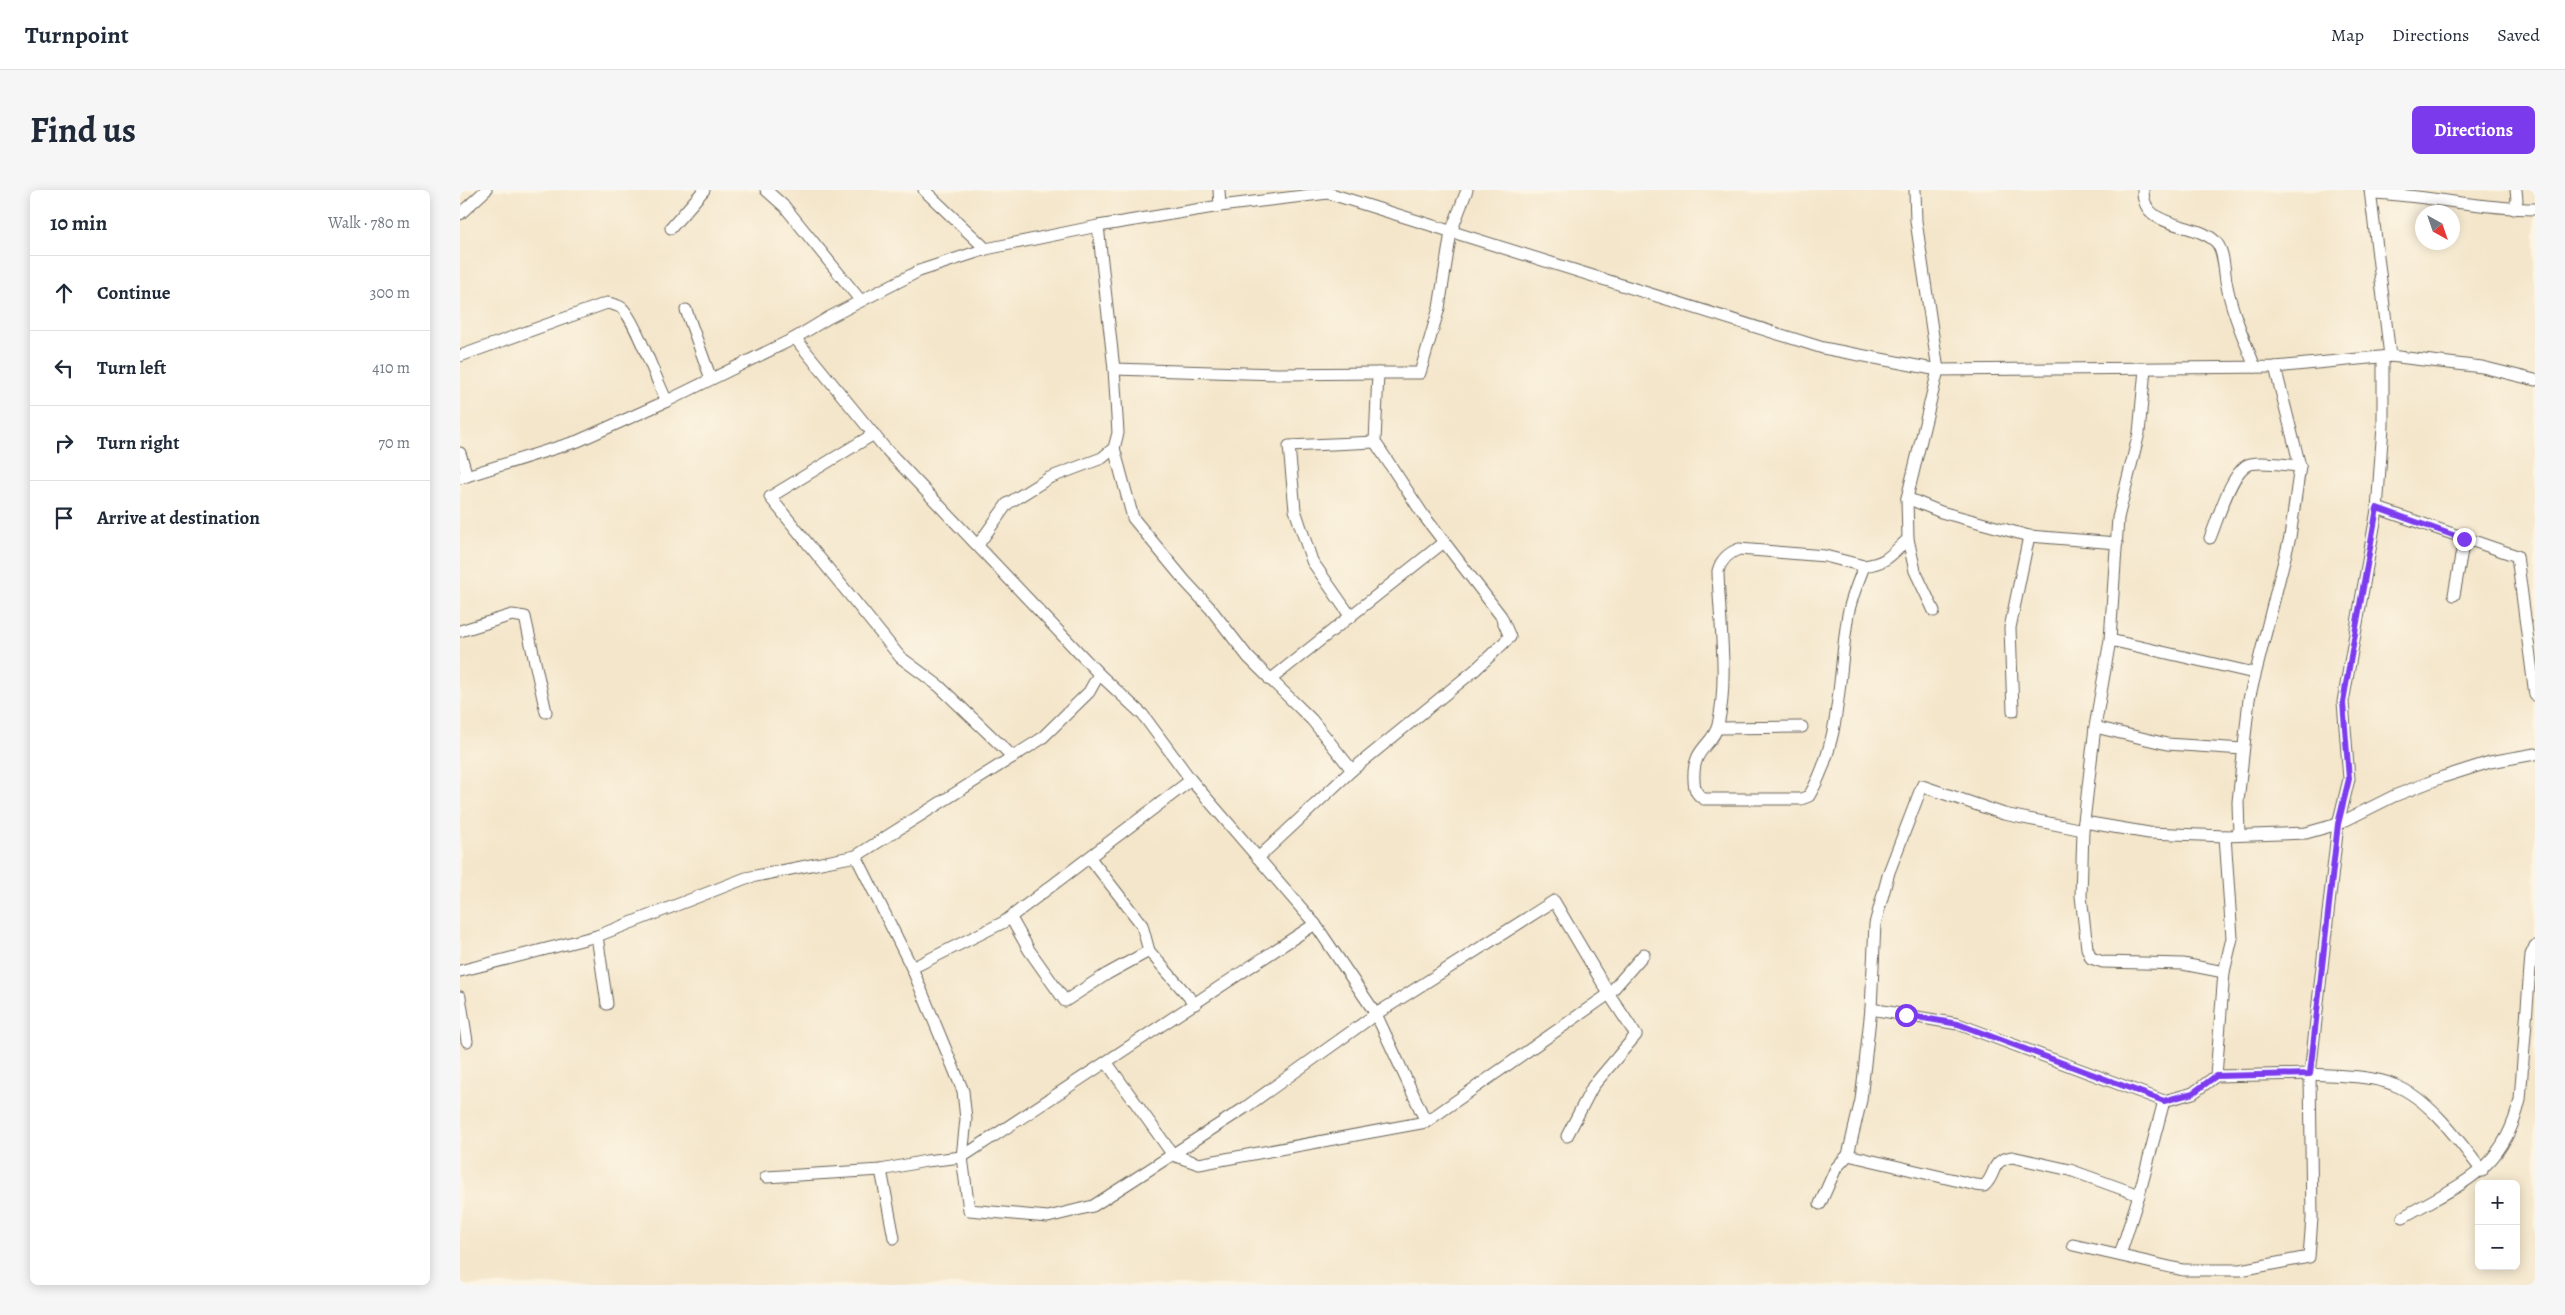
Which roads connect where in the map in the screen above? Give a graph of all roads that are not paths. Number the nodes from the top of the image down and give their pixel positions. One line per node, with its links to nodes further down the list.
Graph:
1 (486, 190): 14 (street)
2 (704, 190): 16 (street)
3 (766, 190): 19 (street)
4 (924, 190): 18 (street)
5 (1219, 190): 11 (street)
6 (1467, 190): 17 (street)
7 (1914, 190): 28 (street)
8 (2143, 190): 24 (street)
9 (2516, 190): 12 (street)
10 (2371, 191): 12 (street); 23 (street)
11 (1220, 206): 15 (street); 17 (street)
12 (2514, 209): 13 (street)
13 (2535, 209)
14 (460, 214)
15 (1098, 226): 18 (street); 26 (street)
16 (671, 228)
17 (1451, 232): 28 (street); 29 (street)
18 (986, 250): 19 (street)
19 (861, 301): 21 (street)
20 (686, 310): 30 (street)
21 (795, 338): 30 (street); 33 (street)
22 (460, 356): 32 (street)
23 (2387, 356): 25 (street); 31 (street); 40 (street)
24 (2255, 367): 25 (street); 27 (street)
25 (2275, 367): 37 (street)
26 (1114, 369): 29 (street); 35 (street)
27 (2144, 369): 28 (street); 46 (street)
28 (1938, 370): 39 (street)
29 (1378, 373): 34 (street)
30 (711, 379): 32 (street)
31 (2535, 380)
32 (667, 401): 38 (street)
33 (874, 434): 47 (street); 65 (street)
34 (1375, 442): 45 (street); 51 (street)
35 (1114, 448): 47 (street); 56 (street)
36 (460, 453): 38 (street)
37 (2300, 466): 42 (street); 54 (street)
38 (463, 477)
39 (1906, 498): 41 (street); 43 (street)
40 (2377, 508): 44 (street); 68 (street)
41 (2029, 536): 46 (street); 58 (street)
42 (2210, 538)
43 (1908, 539): 48 (street); 50 (street)
44 (2464, 539): 49 (street); 57 (street)
45 (1444, 542): 51 (street); 66 (street)
46 (2117, 542): 53 (street)
47 (978, 545): 55 (street)
48 (1864, 566): 61 (street); 61 (street)
49 (2454, 595)
50 (1934, 611)
51 (1351, 617): 56 (street)
52 (460, 631): 59 (street)
53 (2110, 640): 54 (street); 60 (street)
54 (2254, 673): 63 (street)
55 (1099, 674): 65 (street); 67 (street)
56 (1270, 680): 66 (street)
57 (2535, 695)
58 (2013, 710)
59 (546, 712)
60 (2095, 727): 63 (street); 69 (street)
61 (1718, 728): 62 (street)
62 (1802, 728)
63 (2243, 750): 70 (street)
64 (2535, 754): 68 (street)
65 (1013, 758): 72 (street)
66 (1352, 770): 74 (street)
67 (1191, 780): 73 (street); 74 (street)
68 (2338, 824): 70 (street); 92 (street)
69 (2083, 826): 71 (street); 83 (street); 88 (street)
70 (2239, 834): 71 (street)
71 (2225, 836): 83 (street)
72 (856, 856): 77 (street); 81 (street)
73 (1090, 858): 75 (street); 79 (street)
74 (1258, 858): 76 (street)
75 (1010, 918): 79 (street); 81 (street)
76 (1315, 924): 87 (street); 89 (street)
77 (597, 936): 82 (street); 86 (street)
78 (2535, 946): 101 (street)
79 (1149, 952): 87 (street)
80 (1644, 954): 84 (street)
81 (912, 968): 99 (street)
82 (460, 971)
83 (2224, 972): 93 (street)
84 (1609, 994): 89 (street); 95 (street); 96 (street)
85 (460, 997): 90 (street)
86 (607, 1004)
87 (1195, 1004): 91 (street)
88 (1871, 1009): 94 (street); 98 (street)
89 (1376, 1014): 95 (street); 97 (street)
90 (467, 1041)
91 (1107, 1063): 97 (street); 99 (street)
92 (2310, 1074): 93 (street); 101 (street); 108 (street)
93 (2216, 1076): 94 (street)
94 (2164, 1101): 103 (street)
95 (1426, 1122): 97 (street)
96 (1567, 1136)
97 (1173, 1155): 99 (street)
98 (1848, 1155): 103 (street); 104 (street)
99 (962, 1157): 100 (street)
100 (881, 1170): 102 (street); 106 (street)
101 (2482, 1171): 105 (street)
102 (766, 1177)
103 (2139, 1195): 108 (street)
104 (1820, 1204)
105 (2403, 1217)
106 (894, 1238)
107 (2073, 1245): 108 (street)
108 (2120, 1255)

